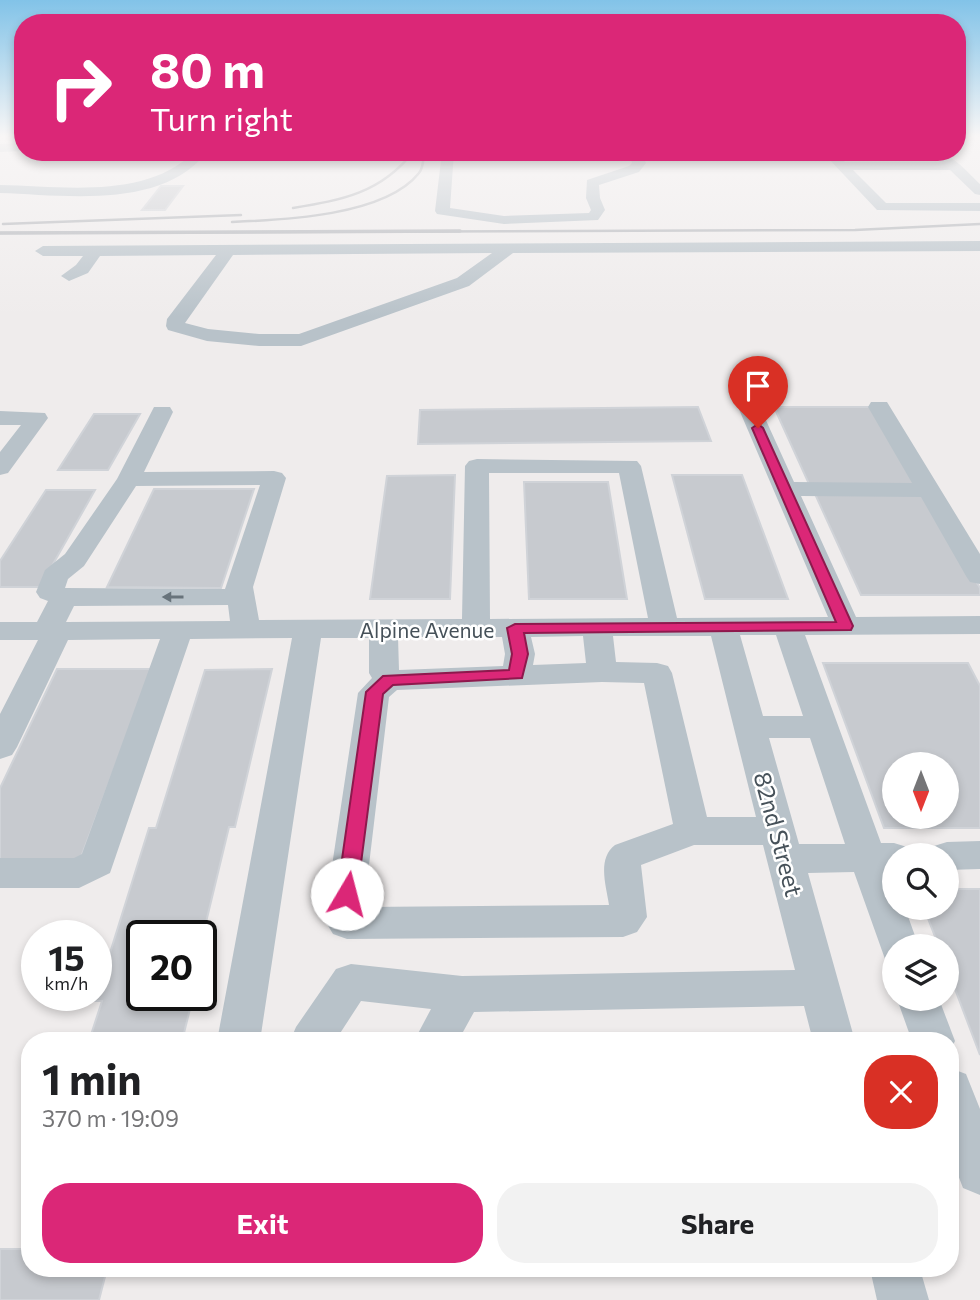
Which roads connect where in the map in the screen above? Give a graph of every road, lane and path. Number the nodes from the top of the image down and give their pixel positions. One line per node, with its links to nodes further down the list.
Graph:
1 (444, 196): 2 (street)
2 (595, 196)
3 (871, 196): 4 (street)
4 (980, 207)
5 (980, 246): 6 (street)
6 (510, 248): 7 (street); 7 (street)
7 (229, 250): 9 (street)
8 (43, 251): 9 (street)
9 (95, 251): 10 (street)
10 (69, 276)
11 (749, 407): 17 (street)
12 (879, 407): 18 (street)
13 (162, 412): 16 (street)
14 (0, 418): 15 (street)
15 (0, 468)
16 (129, 479): 20 (street); 21 (street)
17 (784, 489): 18 (street); 23 (street)
18 (929, 490): 19 (street)
19 (980, 576)
20 (64, 597): 21 (street, one-way to 20); 34 (street)
21 (241, 597): 29 (street)
22 (980, 625): 23 (street, Alpine Avenue)
23 (846, 626): 25 (street, Alpine Avenue)
24 (723, 627): 25 (street, Alpine Avenue); 28 (street, Alpine Avenue); 39 (street, 82nd Street)
25 (788, 627): 40 (street)
26 (515, 628): 27 (street, Alpine Avenue); 32 (street, Alpine Avenue); 37 (street)
27 (597, 628): 28 (street, Alpine Avenue); 36 (street)
28 (665, 628): 32 (street)
29 (246, 629): 30 (street, Alpine Avenue); 35 (street, Alpine Avenue)
30 (308, 629): 31 (street, Alpine Avenue); 52 (street)
31 (383, 629): 32 (street, Alpine Avenue); 38 (street)
32 (476, 629)
33 (0, 631): 34 (street, Alpine Avenue)
34 (52, 631): 35 (street, Alpine Avenue); 41 (street)
35 (178, 631): 47 (street)
36 (602, 673): 37 (street); 42 (street)
37 (516, 675): 38 (street)
38 (389, 680): 42 (street)
39 (750, 727): 40 (street); 43 (street, 82nd Street)
40 (822, 727): 46 (street)
41 (0, 747)
42 (692, 831): 43 (street)
43 (782, 845): 46 (street); 49 (street, 82nd Street)
44 (980, 855): 45 (street)
45 (959, 856)
46 (880, 857): 48 (street)
47 (0, 873)
48 (896, 934)
49 (820, 988): 50 (street); 55 (street, 82nd Street)
50 (461, 994): 53 (street); 54 (street)
51 (922, 1011): 56 (street)
52 (241, 1032)
53 (317, 1032)
54 (440, 1032)
55 (832, 1032)
56 (930, 1032)
57 (959, 1114): 58 (street)
58 (980, 1171)
59 (897, 1277): 60 (street)
60 (904, 1300)

